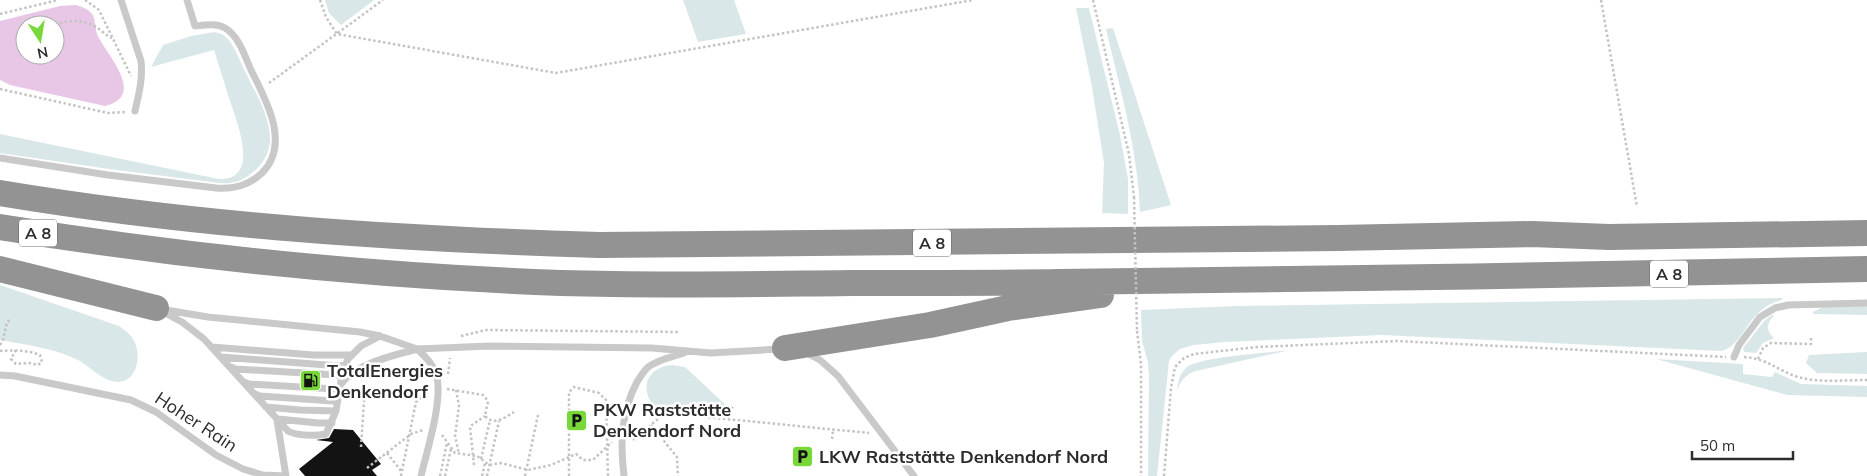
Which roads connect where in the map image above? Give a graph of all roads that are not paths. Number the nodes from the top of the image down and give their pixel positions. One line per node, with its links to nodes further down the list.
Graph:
1 (121, 0): 3 (lane)
2 (187, 0): 4 (lane)
3 (135, 111)
4 (0, 158)
5 (0, 193): 7 (highway, A 8)
6 (0, 227): 10 (highway, A 8)
7 (1867, 233)
8 (0, 269): 12 (highway)
9 (1867, 269): 10 (highway, A 8)
10 (1226, 280): 15 (highway)
11 (1867, 303): 20 (lane)
12 (156, 308): 13 (lane); 14 (lane)
13 (380, 336): 16 (lane); 18 (lane)
14 (212, 347): 18 (lane); 19 (lane)
15 (785, 348): 17 (lane); 36 (lane)
16 (417, 349): 17 (lane); 26 (lane); 34 (lane)
17 (687, 352): 35 (lane)
18 (351, 356): 21 (lane)
19 (221, 357): 21 (lane); 22 (lane)
20 (1734, 357)
21 (345, 364): 23 (lane)
22 (230, 367): 23 (lane); 25 (lane)
23 (342, 374): 26 (lane)
24 (0, 375): 33 (lane, Hoher Rain)
25 (244, 382): 26 (lane); 27 (lane)
26 (340, 387): 28 (lane)
27 (255, 394): 28 (lane); 29 (lane)
28 (338, 399): 30 (lane)
29 (266, 407): 30 (lane); 31 (lane)
30 (336, 411): 32 (lane)
31 (277, 419): 32 (lane); 32 (lane); 33 (lane)
32 (332, 422)
33 (286, 476)
34 (421, 476)
35 (624, 476)
36 (914, 476)

